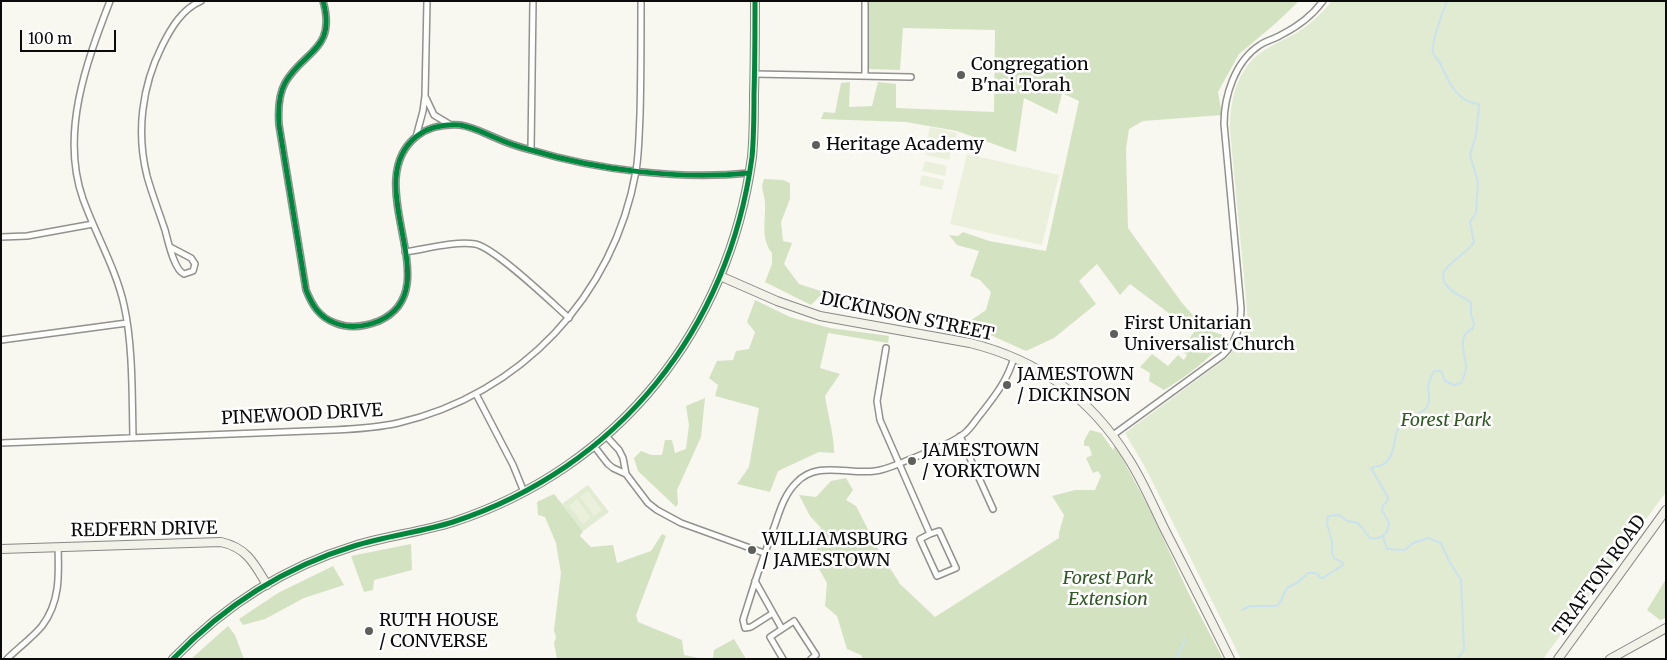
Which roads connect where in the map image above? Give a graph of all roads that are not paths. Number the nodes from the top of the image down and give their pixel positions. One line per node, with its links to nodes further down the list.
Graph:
1 (110, 1): 19 (street)
2 (201, 1): 21 (street)
3 (324, 1): 22 (street)
4 (426, 1): 13 (street)
5 (533, 1): 16 (street)
6 (641, 1): 17 (street, PINEWOOD DRIVE)
7 (755, 1): 10 (main road)
8 (864, 1): 11 (street)
9 (1323, 1): 30 (street)
10 (754, 74): 11 (street); 18 (main road)
11 (865, 76): 12 (street)
12 (911, 77)
13 (425, 96): 14 (street); 15 (street)
14 (449, 125): 15 (street); 16 (street)
15 (416, 137): 22 (street)
16 (531, 150): 17 (street)
17 (636, 171): 18 (street); 24 (street, PINEWOOD DRIVE)
18 (749, 173): 23 (main road)
19 (92, 224): 20 (street); 25 (street)
20 (1, 237)
21 (170, 247): 21 (street)
22 (405, 252): 24 (street)
23 (720, 276): 28 (main road, DICKINSON STREET); 31 (main road)
24 (569, 318): 29 (street, PINEWOOD DRIVE)
25 (127, 323): 26 (street); 33 (street)
26 (1, 340)
27 (886, 348): 36 (street)
28 (1014, 357): 30 (main road, DICKINSON STREET); 32 (street)
29 (476, 394): 33 (street, PINEWOOD DRIVE); 38 (street)
30 (1113, 435): 54 (main road, DICKINSON STREET)
31 (606, 436): 35 (main road); 37 (street)
32 (960, 436): 36 (street); 39 (street)
33 (133, 437): 34 (street, PINEWOOD DRIVE)
34 (1, 443)
35 (594, 446): 37 (street); 38 (main road)
36 (899, 463): 41 (street); 44 (street)
37 (626, 474): 44 (street)
38 (524, 492): 46 (main road)
39 (993, 509)
40 (1666, 510): 55 (main road, TRAFTON ROAD)
41 (930, 534): 41 (street)
42 (58, 547): 43 (main road, REDFERN DRIVE); 46 (main road, REDFERN DRIVE); 50 (street)
43 (1, 549)
44 (764, 553): 45 (street)
45 (754, 581): 47 (street); 47 (street)
46 (266, 585): 51 (main road)
47 (773, 613): 49 (street)
48 (1666, 628): 56 (main road)
49 (782, 629): 52 (street); 53 (street)
50 (7, 659)
51 (174, 659)
52 (783, 659)
53 (811, 659)
54 (1230, 659)
55 (1558, 659)
56 (1610, 659)

